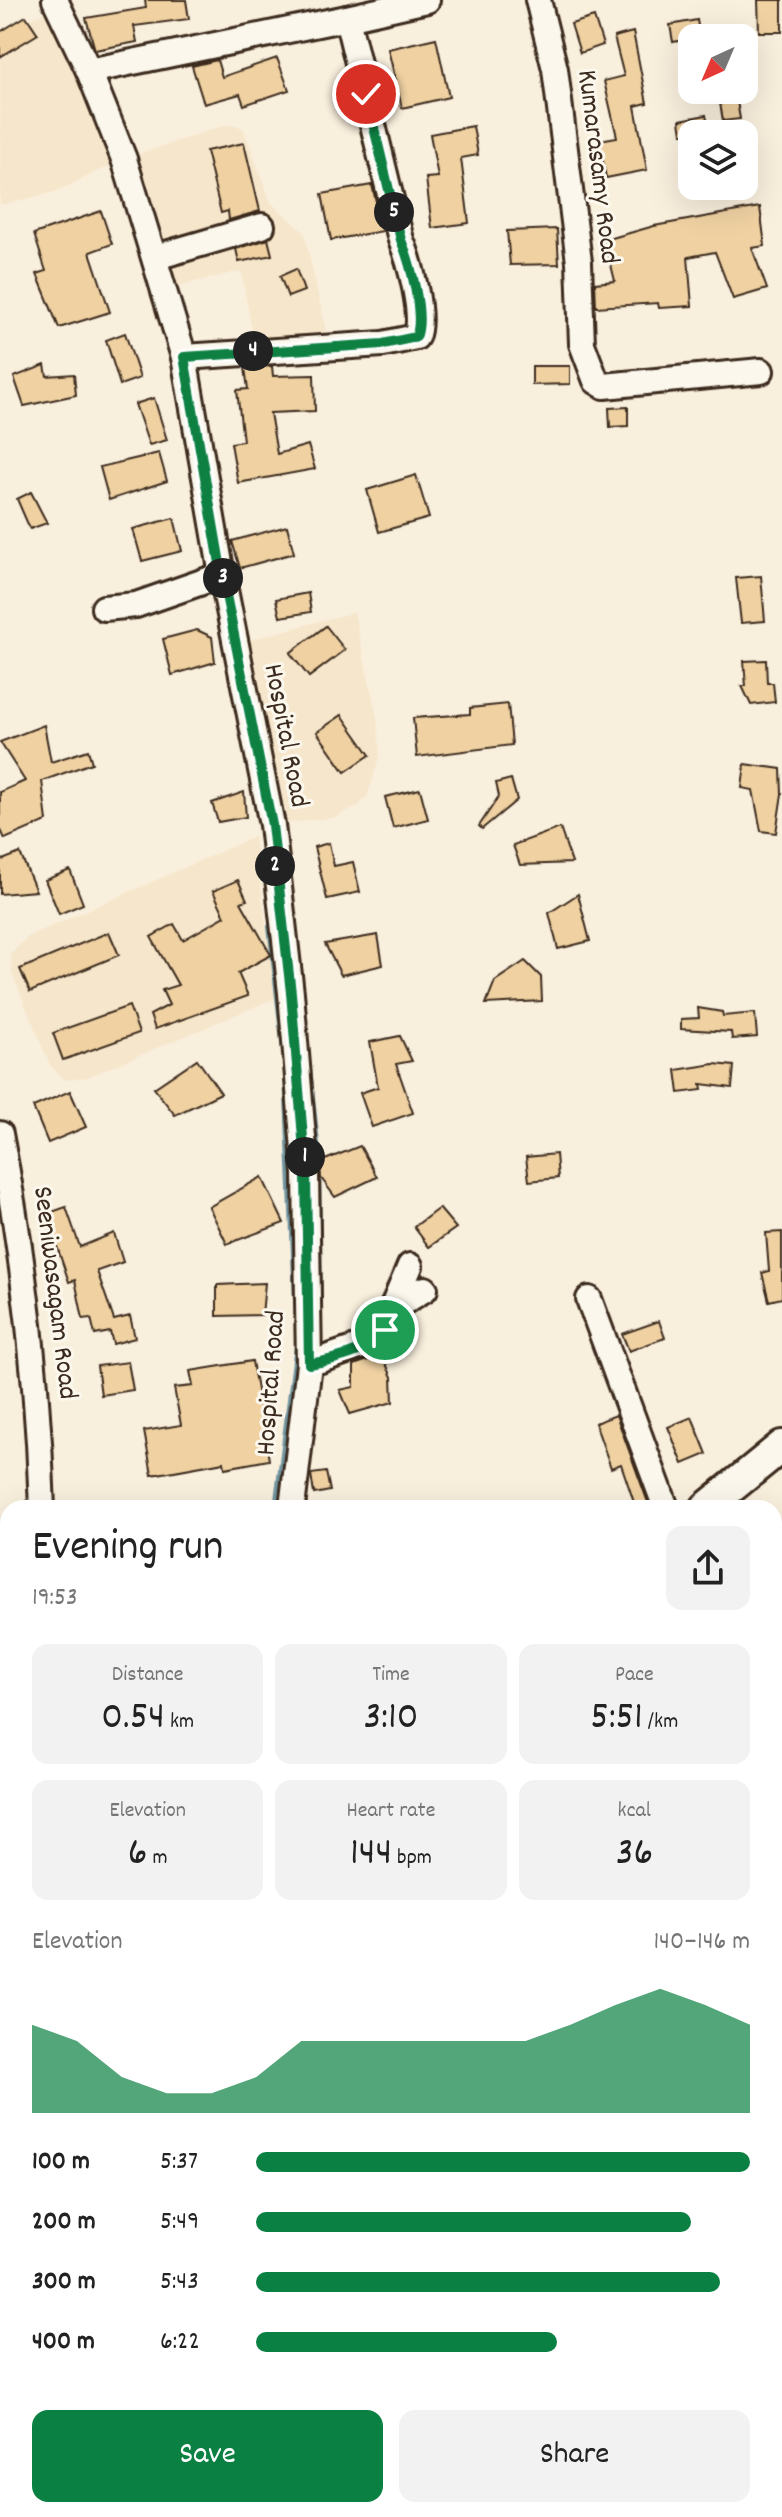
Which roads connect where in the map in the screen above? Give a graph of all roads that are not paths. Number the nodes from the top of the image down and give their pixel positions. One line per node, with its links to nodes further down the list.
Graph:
1 (55, 0): 5 (street, Hospital Road)
2 (427, 0): 4 (street)
3 (538, 0): 9 (street, Kumarasamy Road)
4 (347, 18): 5 (street); 8 (street)
5 (89, 71): 7 (street, Hospital Road)
6 (262, 226): 7 (street)
7 (156, 257): 8 (street, Hospital Road)
8 (184, 357): 10 (street, Hospital Road)
9 (761, 371)
10 (222, 575): 11 (street); 17 (street, Hospital Road)
11 (104, 608)
12 (0, 1134): 19 (street, Seeniwasagam Road)
13 (410, 1266): 16 (street)
14 (425, 1289): 16 (street)
15 (589, 1299): 21 (street)
16 (394, 1308): 17 (street)
17 (309, 1364): 20 (street, Hospital Road)
18 (777, 1460): 22 (main road)
19 (42, 1500)
20 (293, 1500)
21 (663, 1500)
22 (718, 1500)

